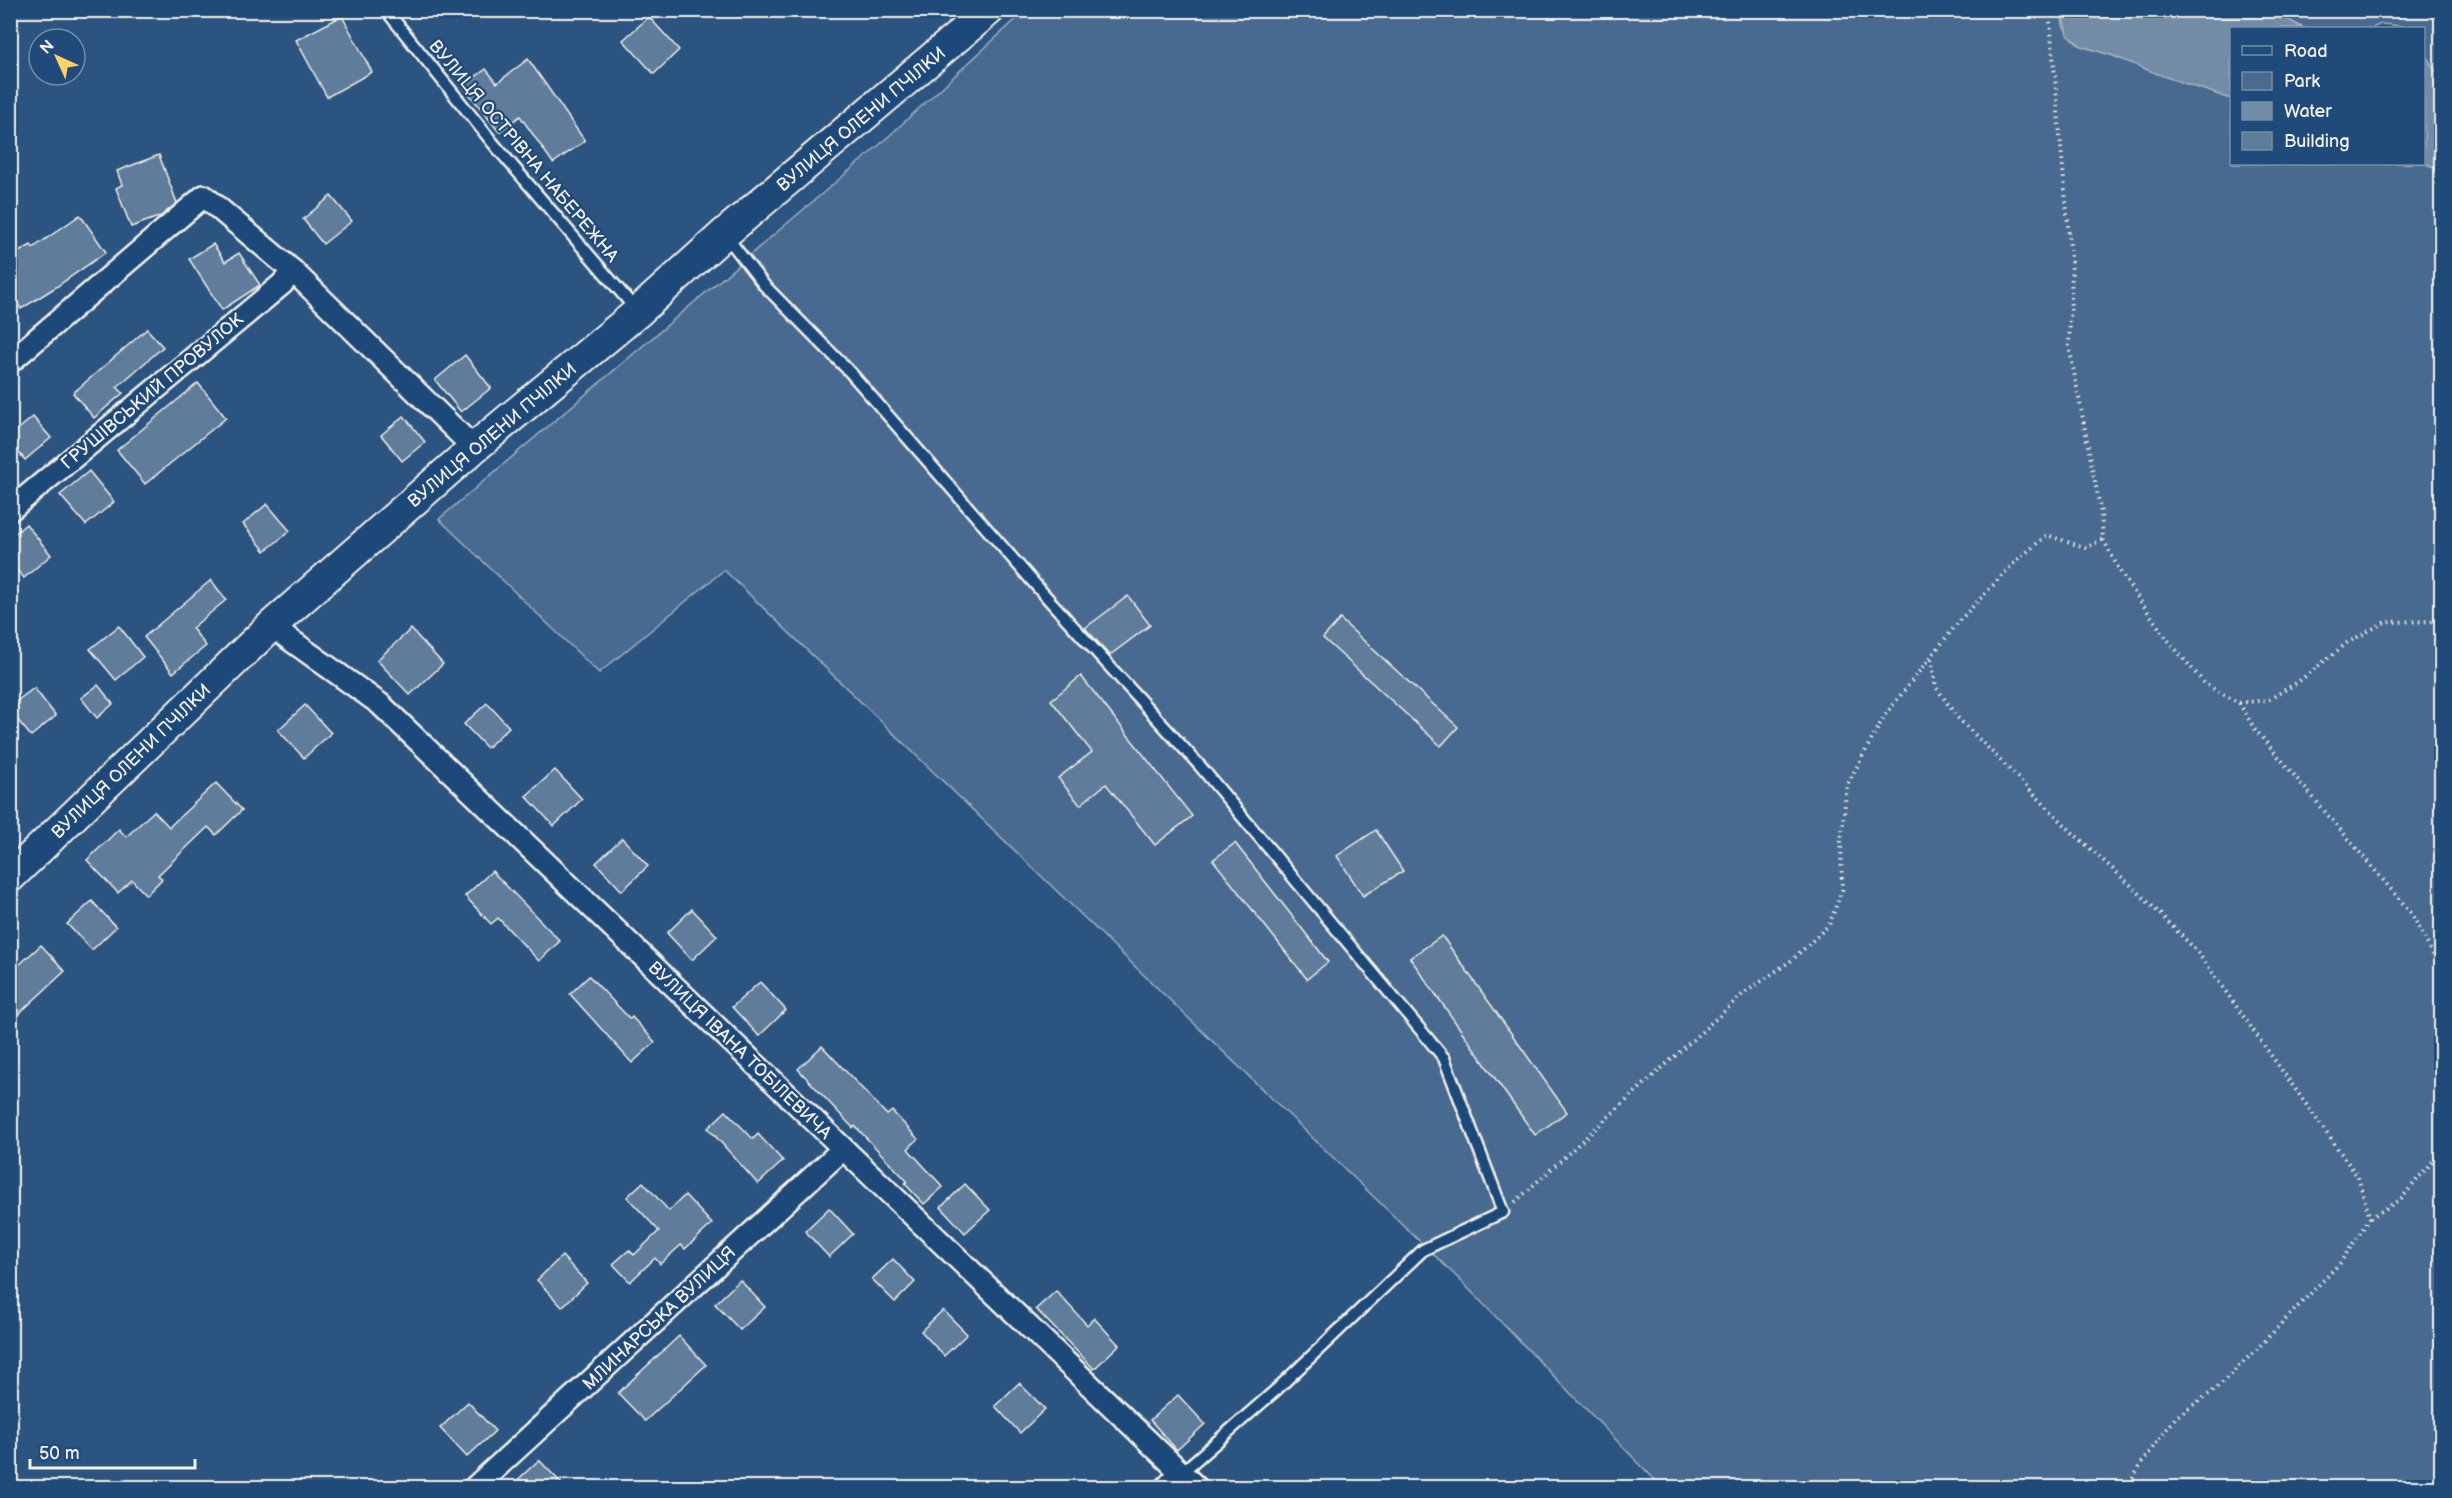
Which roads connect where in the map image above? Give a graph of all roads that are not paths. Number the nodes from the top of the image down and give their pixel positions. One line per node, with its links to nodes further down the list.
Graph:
1 (386, 10): 5 (lane, ВУЛИЦЯ ОСТРІВНА НАБЕРЕЖНА)
2 (989, 10): 3 (street, ВУЛИЦЯ ОЛЕНИ ПЧІЛКИ)
3 (724, 234): 5 (street, ВУЛИЦЯ ОЛЕНИ ПЧІЛКИ); 12 (lane)
4 (293, 271): 6 (street); 7 (street); 8 (street, ГРУШІВСЬКИЙ ПРОВУЛОК)
5 (638, 312): 7 (street, ВУЛИЦЯ ОЛЕНИ ПЧІЛКИ)
6 (10, 362)
7 (474, 448): 9 (street, ВУЛИЦЯ ОЛЕНИ ПЧІЛКИ)
8 (10, 510)
9 (271, 626): 10 (street, ВУЛИЦЯ ОЛЕНИ ПЧІЛКИ); 11 (street, ВУЛИЦЯ ІВАНА ТОБІЛЕВИЧА)
10 (10, 877)
11 (843, 1149): 12 (street, ВУЛИЦЯ ІВАНА ТОБІЛЕВИЧА); 13 (street, МЛИНАРСЬКА ВУЛИЦЯ)
12 (1181, 1473): 14 (street); 15 (street, ВУЛИЦЯ ІВАНА ТОБІЛЕВИЧА)
13 (474, 1488)
14 (1166, 1488)
15 (1197, 1488)

